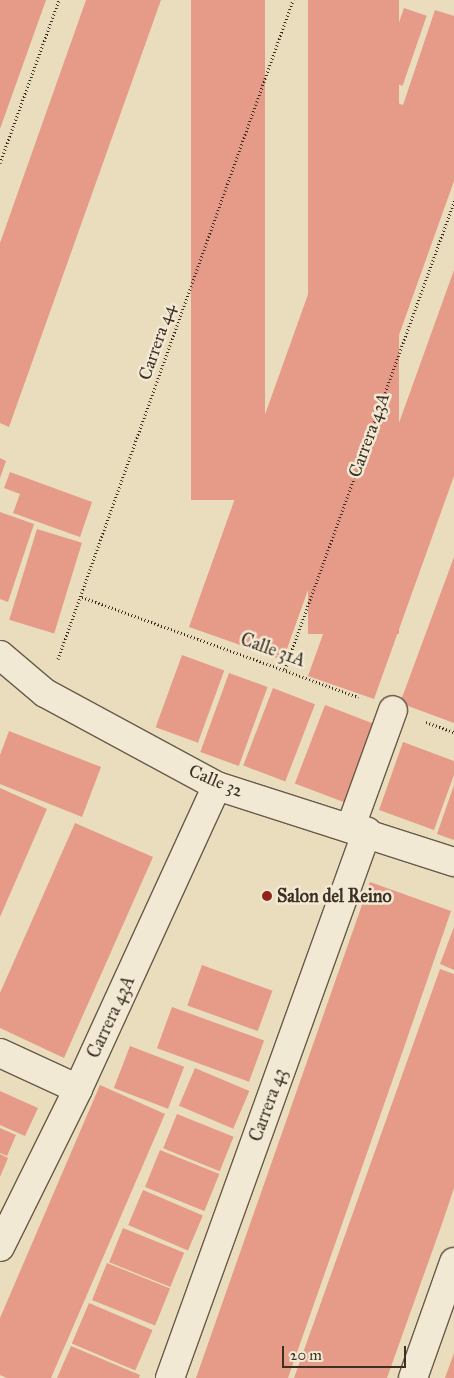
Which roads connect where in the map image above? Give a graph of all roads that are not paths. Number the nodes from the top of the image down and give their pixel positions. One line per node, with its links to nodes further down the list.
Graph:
1 (0, 655): 3 (street, Calle 32)
2 (393, 710): 4 (street, Carrera 43)
3 (217, 786): 4 (street, Calle 32); 7 (street, Carrera 43A)
4 (359, 829): 5 (street, Calle 32); 10 (street, Carrera 43)
5 (454, 862)
6 (0, 1053): 7 (street)
7 (78, 1089): 8 (street, Carrera 43A)
8 (0, 1247)
9 (454, 1262): 11 (street)
10 (170, 1378)
11 (413, 1378)

